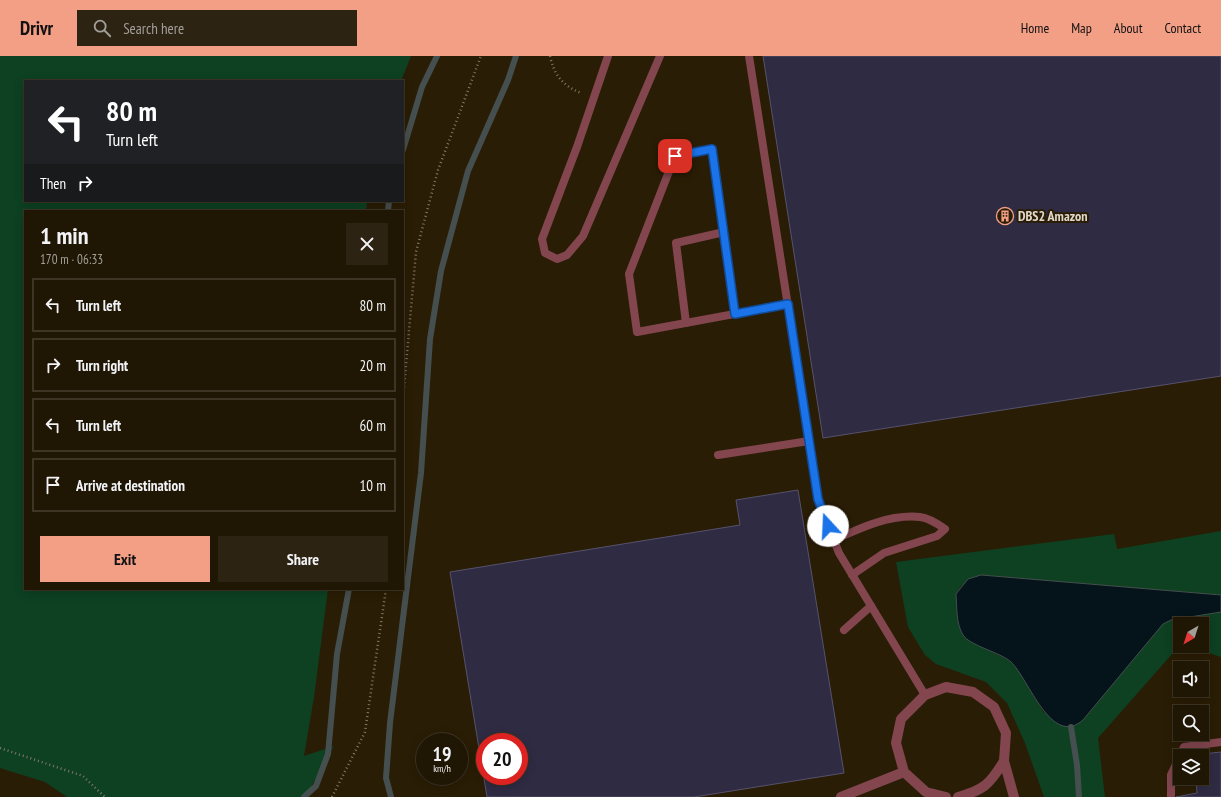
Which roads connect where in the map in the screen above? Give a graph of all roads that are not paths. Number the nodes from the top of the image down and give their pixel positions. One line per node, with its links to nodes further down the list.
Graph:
1 (608, 56): 2 (lane)
2 (660, 56)
3 (749, 56): 5 (lane)
4 (724, 232): 6 (lane); 7 (lane); 7 (lane)
5 (788, 304): 6 (lane); 8 (lane)
6 (735, 314): 7 (lane)
7 (686, 323)
8 (809, 442): 9 (lane); 10 (lane)
9 (718, 455)
10 (834, 540): 11 (lane); 11 (lane)
11 (852, 574): 12 (lane)
12 (871, 606): 13 (lane); 14 (lane)
13 (844, 630)
14 (925, 695): 16 (street); 17 (street)
15 (1221, 742): 23 (lane)
16 (1004, 761): 18 (street); 22 (street)
17 (904, 772): 19 (street); 20 (street)
18 (978, 795): 21 (street)
19 (841, 797)
20 (946, 797)
21 (958, 797)
22 (1014, 797)
23 (1171, 797)

